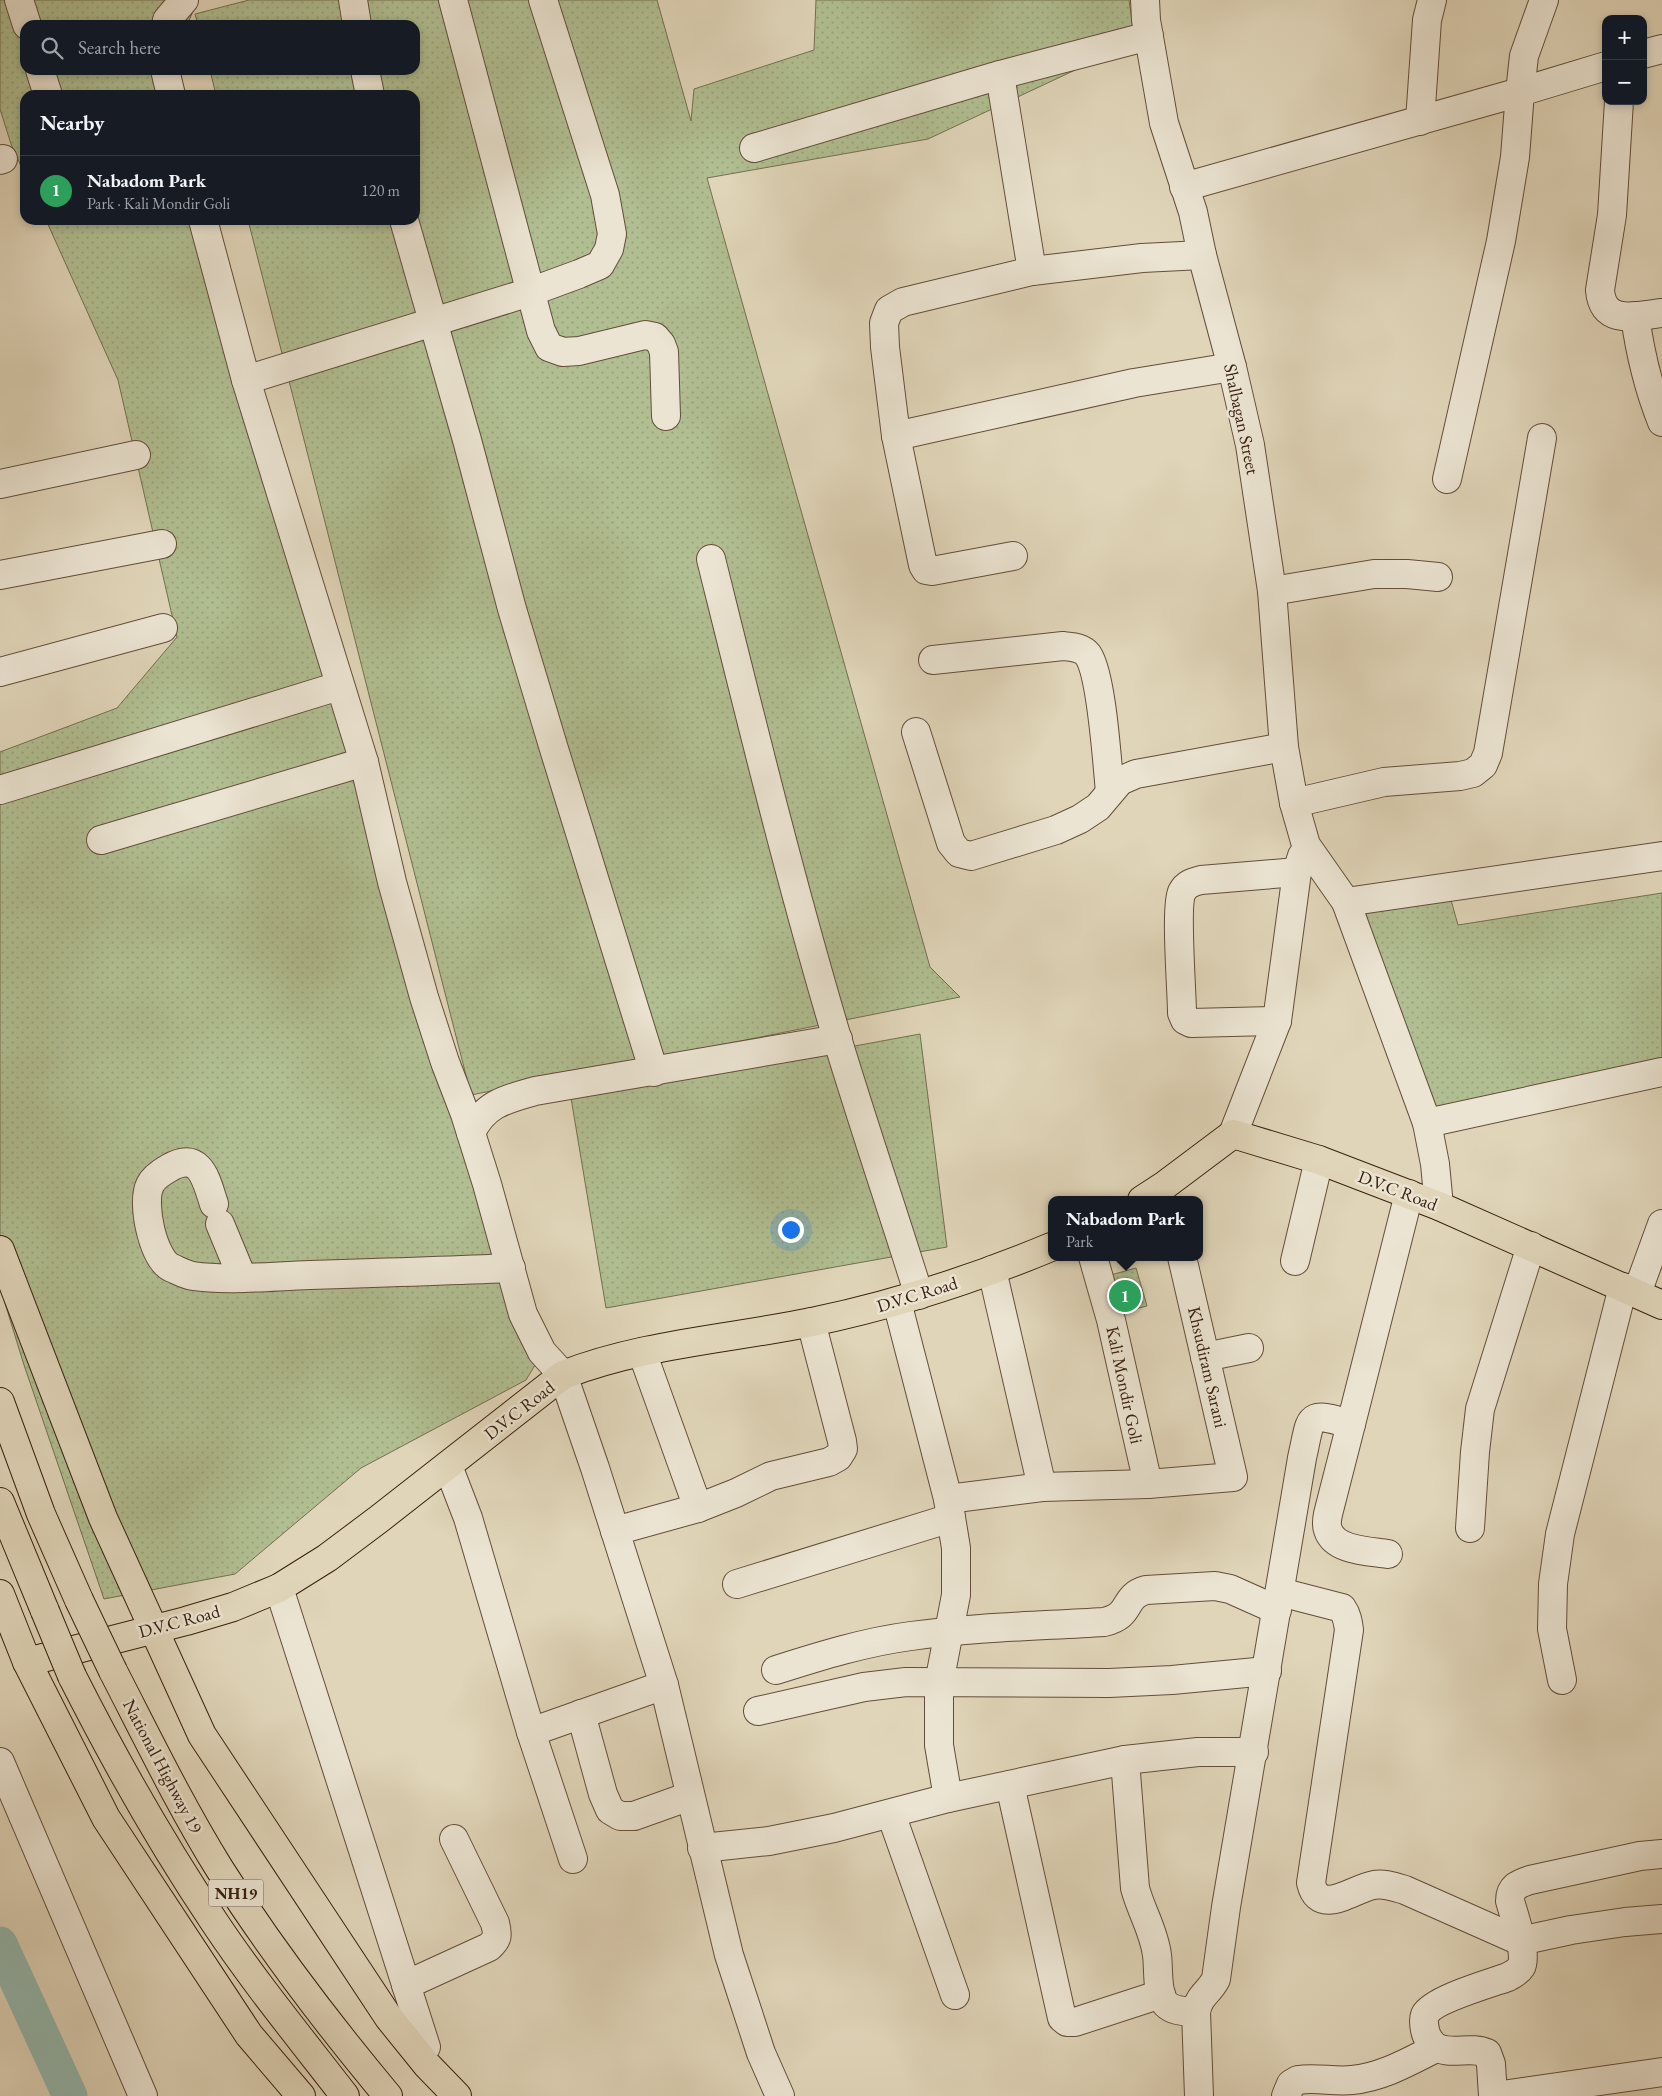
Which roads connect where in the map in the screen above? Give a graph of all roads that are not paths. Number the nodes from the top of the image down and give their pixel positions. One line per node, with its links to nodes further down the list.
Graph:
1 (19, 0): 9 (street)
2 (184, 0): 10 (street)
3 (353, 0): 11 (street)
4 (453, 0): 31 (street)
5 (542, 0): 31 (street)
6 (1432, 0): 24 (street)
7 (1544, 0): 22 (street)
8 (1150, 14): 18 (street); 26 (street, Shalbagan Street)
9 (25, 20)
10 (167, 20)
11 (356, 20)
12 (1662, 49): 13 (street)
13 (1647, 53)
14 (1602, 67): 22 (street)
15 (42, 75): 19 (street)
16 (166, 75): 20 (street)
17 (366, 75): 21 (street)
18 (1000, 75): 25 (street); 30 (street)
19 (46, 90)
20 (170, 90)
21 (369, 90)
22 (1520, 92): 24 (street); 42 (street)
23 (1618, 105): 33 (street)
24 (1420, 121): 26 (street)
25 (754, 148)
26 (1184, 187): 29 (street, Shalbagan Street)
27 (204, 225): 36 (street)
28 (405, 225): 34 (street)
29 (1202, 255): 30 (street); 35 (street, Shalbagan Street)
30 (1032, 271): 39 (street)
31 (530, 292): 34 (street); 37 (street)
32 (1662, 313): 33 (street)
33 (1635, 316): 38 (street)
34 (433, 322): 36 (street); 67 (street)
35 (1232, 367): 39 (street); 49 (street, Shalbagan Street)
36 (246, 380): 53 (street)
37 (666, 416)
38 (1662, 422)
39 (896, 436): 45 (street)
40 (1542, 438): 59 (street)
41 (136, 455): 43 (street)
42 (1447, 479)
43 (0, 484)
44 (162, 544): 47 (street)
45 (1013, 556)
46 (711, 560): 66 (street)
47 (0, 575)
48 (1438, 577): 49 (street)
49 (1272, 591): 55 (street, Shalbagan Street)
50 (163, 628): 52 (street)
51 (933, 660): 58 (street)
52 (0, 672)
53 (339, 686): 56 (street); 57 (street)
54 (916, 732): 58 (street)
55 (1284, 747): 58 (street); 59 (street, Shalbagan Street)
56 (364, 762): 60 (street); 70 (street)
57 (0, 790)
58 (1110, 792)
59 (1294, 803): 61 (street, Shalbagan Street)
60 (101, 840)
61 (1306, 845): 63 (street); 64 (street, Shalbagan Street)
62 (1662, 856): 64 (street)
63 (1296, 872): 65 (street); 65 (street)
64 (1346, 902): 69 (street, Shalbagan Street)
65 (1277, 1021): 71 (street)
66 (838, 1039): 67 (street); 88 (street)
67 (654, 1072): 70 (street)
68 (1662, 1072): 69 (street)
69 (1427, 1123): 76 (street, Shalbagan Street)
70 (471, 1133): 84 (street)
71 (1233, 1134): 72 (main road, D.V.C Road); 73 (main road)
72 (1319, 1160): 74 (main road, D.V.C Road); 83 (street)
73 (1167, 1192): 75 (main road)
74 (1409, 1194): 76 (main road, D.V.C Road); 96 (street)
75 (1154, 1196)
76 (1439, 1206): 78 (main road, D.V.C Road)
77 (1662, 1224): 87 (street)
78 (1531, 1246): 87 (main road, D.V.C Road); 103 (street)
79 (1048, 1248): 85 (main road, D.V.C Road)
80 (0, 1250): 110 (main road)
81 (1094, 1261): 98 (street, Kali Mondir Goli)
82 (1183, 1261): 93 (street, Khsudiram Sarani)
83 (1295, 1261)
84 (511, 1268): 86 (street); 94 (street)
85 (992, 1270): 88 (main road, D.V.C Road); 99 (street)
86 (242, 1277): 86 (street)
87 (1630, 1290): 89 (main road, D.V.C Road); 115 (street)
88 (908, 1299): 90 (main road, D.V.C Road); 102 (street)
89 (1662, 1304)
90 (811, 1322): 92 (main road, D.V.C Road); 101 (street)
91 (1249, 1348): 93 (street)
92 (642, 1352): 94 (main road, D.V.C Road); 101 (street)
93 (1205, 1356): 98 (street, Khsudiram Sarani)
94 (563, 1375): 97 (main road, D.V.C Road); 104 (street)
95 (0, 1402): 144 (main road, National Highway 19 / NH19, bridge)
96 (1351, 1424): 105 (street); 109 (street)
97 (448, 1466): 107 (main road, D.V.C Road); 120 (street)
98 (1148, 1484): 99 (street)
99 (1042, 1487): 102 (street)
100 (0, 1502): 143 (main road, NH19, bridge)
101 (698, 1508): 104 (street)
102 (950, 1508): 106 (street); 111 (street)
103 (1470, 1528)
104 (616, 1531): 117 (street)
105 (1388, 1554)
106 (737, 1584)
107 (279, 1588): 110 (main road, D.V.C Road); 134 (street)
108 (0, 1594): 112 (main road)
109 (1278, 1601): 111 (street); 114 (street); 133 (street)
110 (152, 1628): 112 (main road, D.V.C Road); 145 (main road)
111 (949, 1632): 113 (street); 116 (street)
112 (27, 1662): 142 (main road)
113 (776, 1670)
114 (1266, 1670): 116 (street); 121 (street)
115 (1562, 1680)
116 (939, 1682): 118 (street); 126 (street)
117 (664, 1685): 119 (street); 125 (street)
118 (758, 1711)
119 (581, 1714): 120 (street); 125 (street)
120 (531, 1732): 131 (street)
121 (1254, 1752): 122 (street); 137 (street)
122 (1125, 1760): 124 (street); 135 (street)
123 (0, 1762): 141 (street)
124 (1010, 1785): 126 (street); 135 (street)
125 (690, 1796): 129 (street)
126 (948, 1798): 127 (street)
127 (891, 1814): 129 (street); 136 (street)
128 (454, 1839): 134 (street)
129 (702, 1848): 146 (street)
130 (1662, 1854): 133 (street)
131 (573, 1860)
132 (1662, 1919): 133 (street)
133 (1520, 1942): 139 (street)
134 (406, 1986): 138 (street)
135 (1161, 1994): 137 (street)
136 (954, 1995)
137 (1196, 2012): 147 (street)
138 (426, 2046)
139 (1436, 2048): 148 (street); 149 (street)
140 (1662, 2072): 149 (street)
141 (143, 2096)
142 (300, 2096)
143 (346, 2096)
144 (388, 2096)
145 (457, 2096)
146 (780, 2096)
147 (1199, 2096)
148 (1286, 2096)
149 (1494, 2096)

